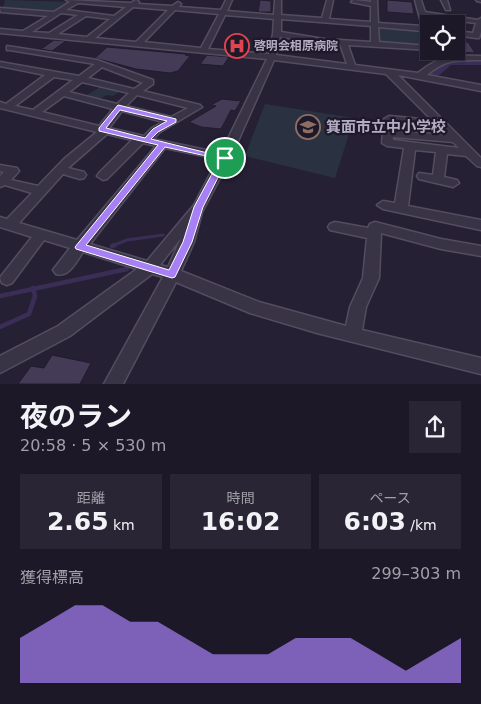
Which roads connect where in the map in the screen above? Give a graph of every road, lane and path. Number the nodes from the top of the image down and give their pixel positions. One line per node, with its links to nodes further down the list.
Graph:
1 (69, 0): 2 (street)
2 (76, 0): 10 (street); 18 (street)
3 (181, 0): 14 (street)
4 (229, 0): 17 (street)
5 (278, 0): 21 (street)
6 (330, 0): 25 (street)
7 (418, 0): 20 (street)
8 (444, 0): 15 (street)
9 (4, 1): 16 (street)
10 (94, 1): 11 (street)
11 (135, 2): 14 (street); 23 (street)
12 (354, 2): 13 (street)
13 (375, 2): 30 (street)
14 (174, 8): 17 (street); 40 (street)
15 (448, 9)
16 (0, 11): 18 (street)
17 (224, 11): 21 (street); 43 (street)
18 (57, 13): 19 (street); 34 (street)
19 (85, 14): 23 (street); 37 (street)
20 (422, 15)
21 (277, 16): 25 (street); 35 (street)
22 (390, 16): 31 (street)
23 (117, 18): 38 (street)
24 (404, 20): 28 (street)
25 (325, 21): 30 (street)
26 (465, 21): 27 (street)
27 (481, 21): 33 (street)
28 (420, 22)
29 (420, 23): 31 (street)
30 (374, 25): 31 (street); 41 (street)
31 (390, 26)
32 (0, 31): 34 (street)
33 (480, 32): 36 (street)
34 (26, 33): 37 (street)
35 (277, 34): 44 (street); 45 (street)
36 (465, 34)
37 (50, 36): 38 (street)
38 (89, 39): 40 (street)
39 (343, 42): 41 (street); 44 (street); 51 (street)
40 (138, 44): 43 (street)
41 (375, 44): 42 (street)
42 (420, 48)
43 (203, 51): 45 (street)
44 (322, 51): 45 (street); 51 (street)
45 (272, 57): 72 (street)
46 (481, 58): 48 (street)
47 (0, 60): 50 (street)
48 (438, 61): 54 (street)
49 (0, 64): 53 (street)
50 (101, 64): 55 (street); 57 (street)
51 (352, 67): 52 (street)
52 (389, 72): 54 (street); 63 (street)
53 (52, 74): 55 (street); 59 (street)
54 (420, 76): 56 (street)
55 (80, 80): 57 (street); 58 (street)
56 (481, 88)
57 (133, 92): 60 (street); 62 (street)
58 (63, 93): 60 (street); 61 (street)
59 (4, 106): 61 (street)
60 (118, 107): 62 (street); 64 (street)
61 (35, 113): 64 (street)
62 (173, 121): 67 (street)
63 (438, 124): 65 (street); 66 (street)
64 (103, 130): 67 (street); 74 (street)
65 (389, 134): 66 (street); 69 (street)
66 (453, 139): 71 (street)
67 (144, 140): 68 (street); 76 (street)
68 (163, 144): 72 (street); 90 (street)
69 (410, 145): 70 (street); 84 (street)
70 (442, 150): 71 (street); 79 (street)
71 (469, 153): 73 (street)
72 (225, 158): 83 (street)
73 (481, 164)
74 (61, 170): 75 (street); 81 (street)
75 (80, 175)
76 (103, 176)
77 (423, 176): 79 (street)
78 (1, 177): 81 (street)
79 (438, 180): 80 (street)
80 (453, 183)
81 (42, 191): 85 (street)
82 (383, 205): 84 (street)
83 (198, 207): 92 (street); 94 (street)
84 (401, 208): 86 (street)
85 (5, 224): 89 (street)
86 (481, 225)
87 (335, 227): 88 (street)
88 (374, 234): 91 (street); 96 (street)
89 (41, 235): 90 (street); 95 (street)
90 (80, 247): 92 (street); 93 (street)
91 (481, 251)
92 (149, 268): 94 (street); 97 (street)
93 (61, 270)
94 (172, 274): 96 (street); 99 (street)
95 (7, 279)
96 (353, 335): 98 (street)
97 (0, 365)
98 (481, 366)
99 (113, 384)

